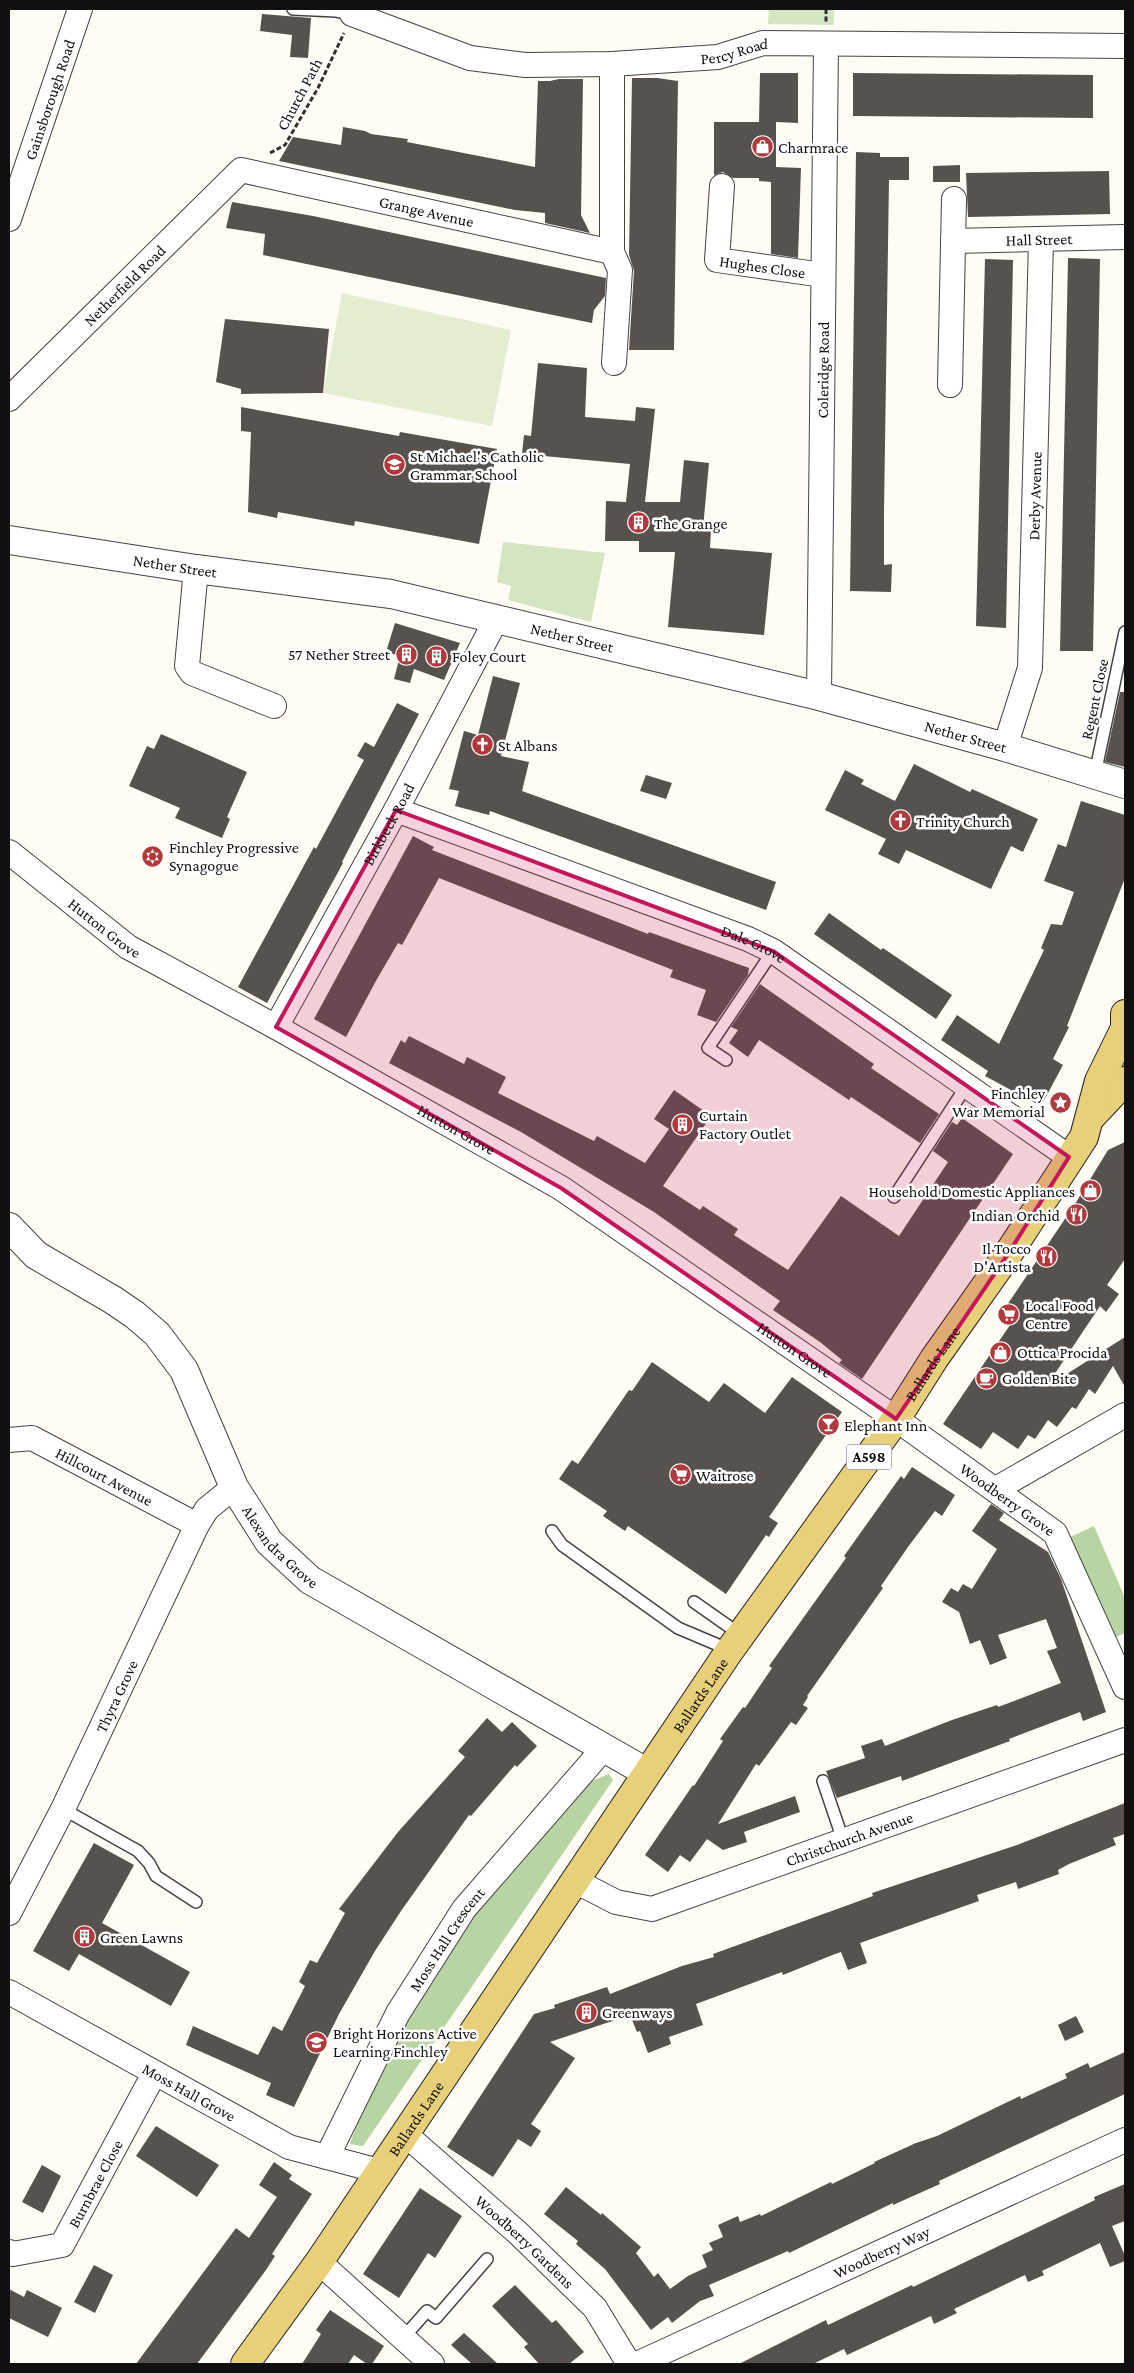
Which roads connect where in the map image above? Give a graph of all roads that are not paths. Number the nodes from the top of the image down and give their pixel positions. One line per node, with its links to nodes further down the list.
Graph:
1 (80, 9): 10 (street, Gainsborough Road)
2 (292, 9): 3 (lane)
3 (352, 14): 6 (street, Percy Road)
4 (826, 44): 5 (street, Percy Road); 6 (street, Percy Road); 15 (street, Coleridge Road)
5 (1125, 46)
6 (612, 64): 14 (street)
7 (241, 170): 14 (street, Grange Avenue); 18 (street, Netherfield Road)
8 (722, 186): 15 (street, Hughes Close)
9 (954, 199): 13 (street)
10 (9, 219)
11 (1125, 237): 12 (street, Hall Street)
12 (1041, 240): 13 (street, Hall Street); 25 (street, Derby Avenue)
13 (954, 241): 17 (street)
14 (612, 252): 16 (street)
15 (823, 275): 23 (street, Coleridge Road)
16 (614, 363)
17 (950, 386)
18 (9, 399)
19 (9, 540): 20 (street, Nether Street)
20 (196, 569): 21 (street, Nether Street); 24 (street)
21 (498, 618): 23 (street, Nether Street); 28 (street, Birkbeck Road)
22 (1125, 632): 26 (lane, Regent Close)
23 (819, 696): 25 (street, Nether Street)
24 (274, 706)
25 (1005, 747): 26 (street, Nether Street)
26 (1096, 774): 27 (street, Nether Street)
27 (1125, 784)
28 (396, 810): 30 (street, Dale Grove); 32 (street, Birkbeck Road)
29 (9, 852): 32 (street, Hutton Grove)
30 (773, 951): 33 (lane); 35 (street, Dale Grove)
31 (1125, 1024): 37 (main road, Ballards Lane)
32 (276, 1027): 41 (street, Hutton Grove)
33 (726, 1060)
34 (1125, 1082): 37 (main road)
35 (967, 1085): 37 (street, Dale Grove); 38 (lane)
36 (1125, 1106): 37 (main road)
37 (1081, 1138): 41 (main road, Ballards Lane / A598)
38 (894, 1197)
39 (9, 1227): 43 (street, Alexandra Grove)
40 (1125, 1415): 44 (street)
41 (896, 1419): 44 (street, Woodberry Grove); 48 (main road, Ballards Lane / A598)
42 (9, 1440): 45 (street, Hillcourt Avenue)
43 (234, 1486): 45 (street, Thyra Grove); 51 (street, Alexandra Grove)
44 (996, 1489): 49 (street, Woodberry Grove)
45 (197, 1526): 54 (street, Thyra Grove)
46 (552, 1531): 48 (lane)
47 (694, 1602): 48 (lane)
48 (736, 1643): 52 (main road, Ballards Lane / A598)
49 (1125, 1687)
50 (1125, 1740): 55 (street, Christchurch Avenue)
51 (604, 1748): 52 (street, Alexandra Grove); 63 (street, Moss Hall Crescent)
52 (646, 1772): 56 (main road, Ballards Lane / A598)
53 (823, 1781): 55 (lane)
54 (63, 1809): 57 (lane); 58 (street, Thyra Grove)
55 (843, 1840): 56 (street, Christchurch Avenue)
56 (575, 1881): 61 (main road, Ballards Lane / A598)
57 (196, 1902)
58 (9, 1913)
59 (9, 1992): 60 (street, Moss Hall Grove)
60 (154, 2074): 63 (street, Moss Hall Grove); 65 (street, Burnbrae Close)
61 (405, 2134): 64 (main road, Ballards Lane / A598); 71 (street, Woodberry Gardens)
62 (1125, 2140): 72 (street, Woodberry Way)
63 (327, 2157): 64 (street, Moss Hall Grove)
64 (378, 2171): 67 (main road, Ballards Lane / A598)
65 (9, 2252)
66 (487, 2259): 68 (lane)
67 (319, 2262): 68 (street); 69 (main road, Ballards Lane / A598)
68 (403, 2338): 70 (street)
69 (245, 2364)
70 (432, 2364)
71 (629, 2364)
72 (637, 2364)

